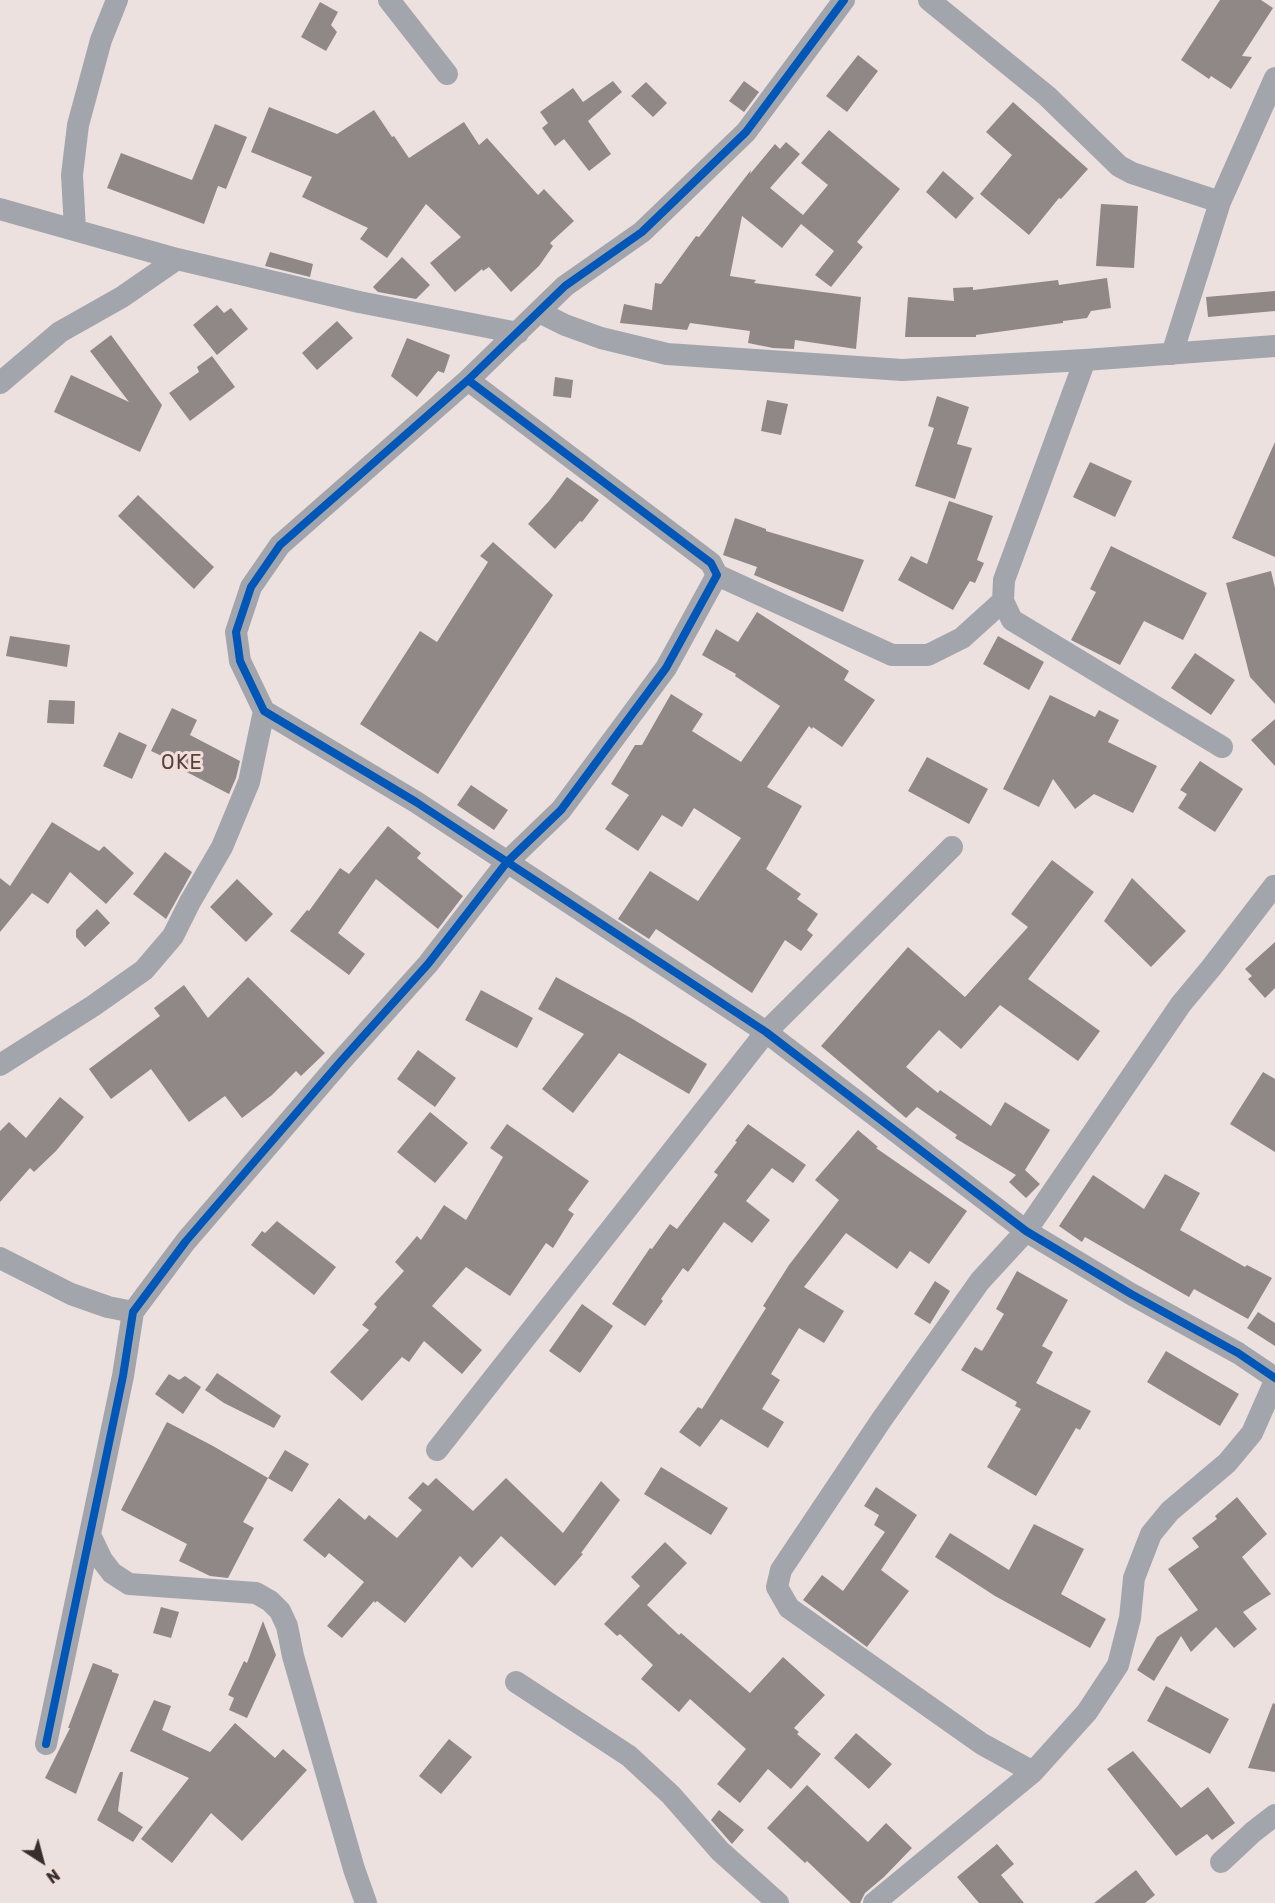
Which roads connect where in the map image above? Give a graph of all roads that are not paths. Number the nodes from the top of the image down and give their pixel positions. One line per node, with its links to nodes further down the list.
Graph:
1 (117, 0): 9 (street)
2 (388, 0): 5 (street)
3 (844, 0): 11 (street)
4 (929, 0): 7 (street)
5 (447, 74)
6 (1275, 78): 7 (street)
7 (1220, 202): 14 (street)
8 (0, 209): 9 (street)
9 (75, 229): 10 (street)
10 (177, 259): 12 (street); 17 (street)
11 (539, 312): 12 (street); 15 (street)
12 (518, 333): 16 (street)
13 (1275, 346): 14 (street)
14 (1172, 354): 15 (street)
15 (1085, 360): 19 (street)
16 (468, 380): 18 (street); 20 (street)
17 (0, 383)
18 (717, 575): 19 (street); 23 (street)
19 (1003, 601): 21 (street)
20 (264, 711): 23 (street); 26 (street)
21 (1222, 747)
22 (952, 847): 25 (street)
23 (507, 862): 25 (street); 29 (street)
24 (1274, 886): 27 (street)
25 (766, 1032): 27 (street); 31 (street)
26 (0, 1065)
27 (1026, 1231): 30 (street); 35 (street)
28 (0, 1258): 29 (street)
29 (133, 1312): 32 (street)
30 (1275, 1379): 35 (street)
31 (437, 1450)
32 (90, 1535): 34 (street); 38 (street)
33 (516, 1682): 39 (street)
34 (46, 1744)
35 (1033, 1772): 40 (street)
36 (1275, 1815): 37 (street)
37 (1221, 1863)
38 (366, 1903)
39 (778, 1903)
40 (874, 1903)

